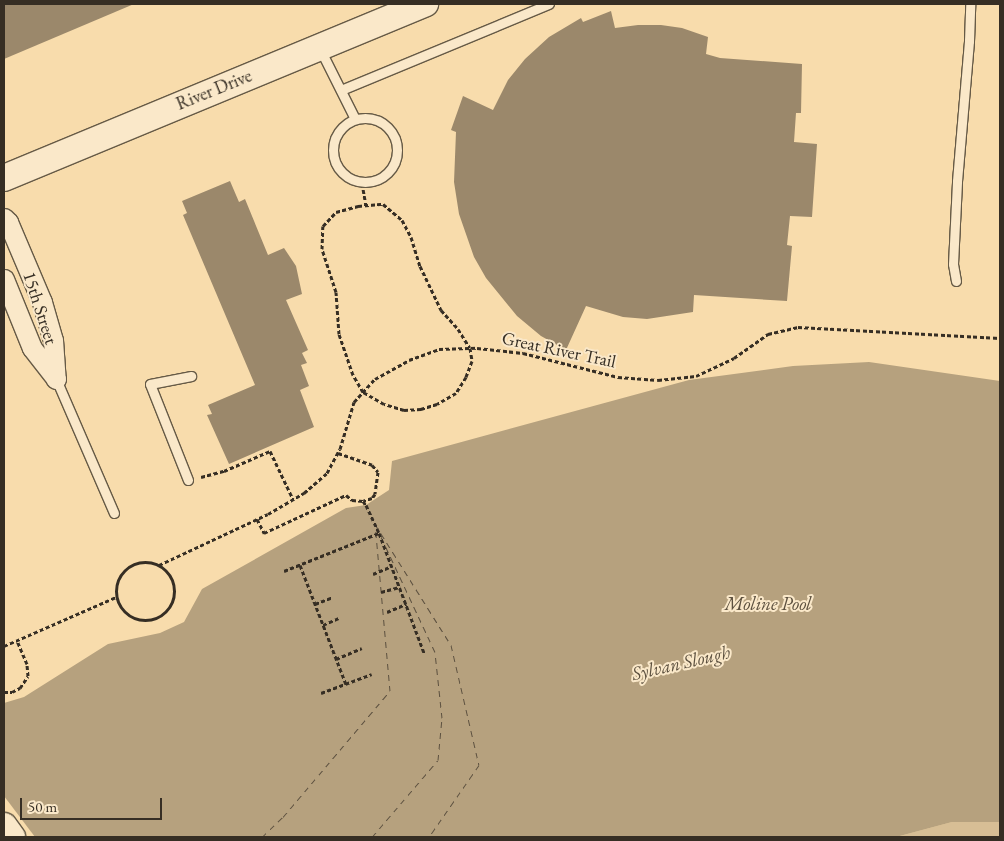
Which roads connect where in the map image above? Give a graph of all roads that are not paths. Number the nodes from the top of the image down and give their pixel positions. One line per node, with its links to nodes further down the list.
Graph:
1 (425, 4): 4 (main road, River Drive)
2 (549, 4): 5 (lane)
3 (970, 4): 10 (lane)
4 (319, 47): 5 (lane); 7 (main road, River Drive)
5 (341, 90): 6 (lane)
6 (355, 119): 6 (lane)
7 (4, 178)
8 (4, 218): 12 (street, 15th Street)
9 (4, 279): 12 (street, 15th Street)
10 (956, 281)
11 (191, 376): 13 (lane)
12 (56, 379): 14 (lane)
13 (188, 480)
14 (114, 513)
15 (4, 826): 16 (main road)
16 (12, 837)

